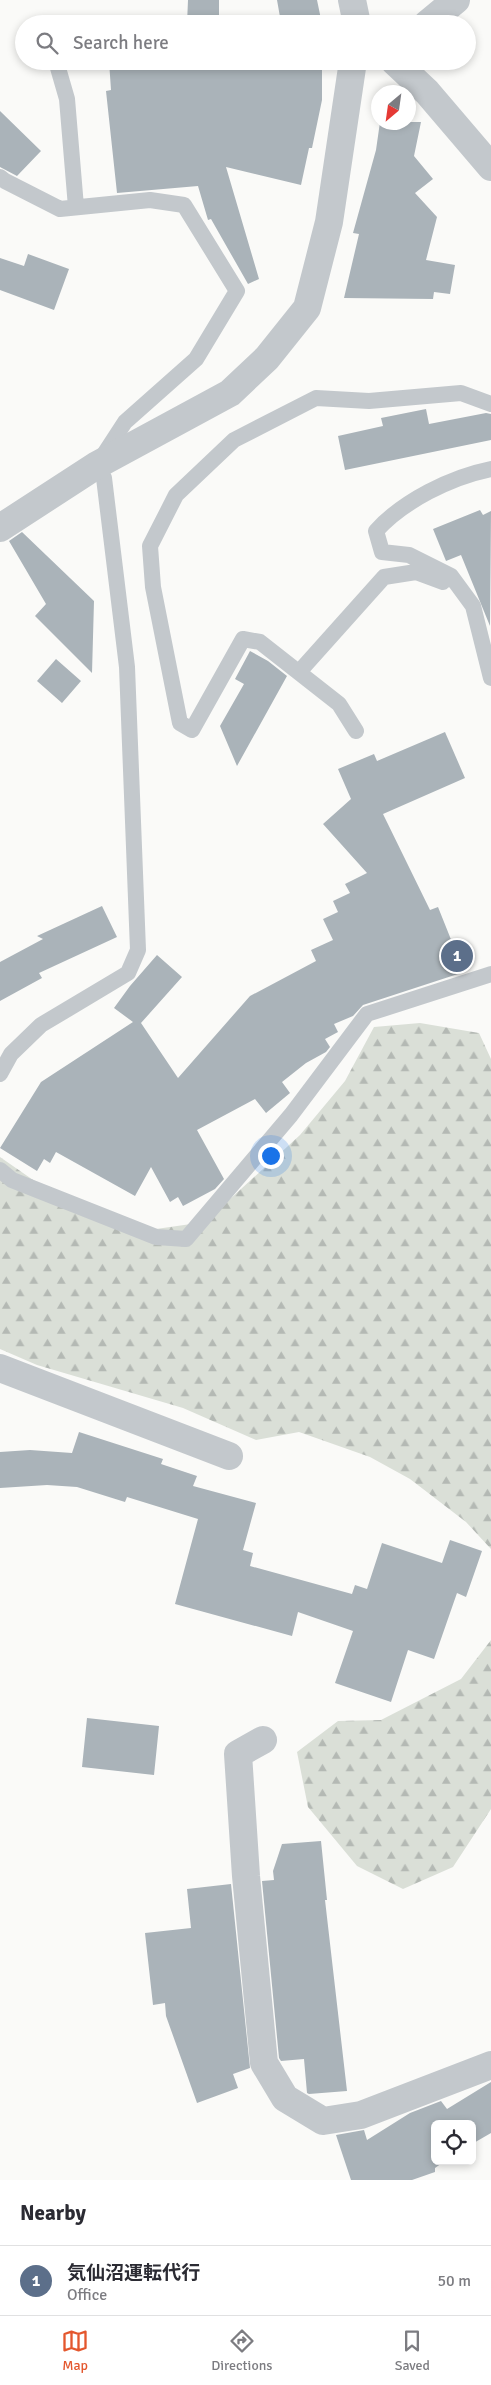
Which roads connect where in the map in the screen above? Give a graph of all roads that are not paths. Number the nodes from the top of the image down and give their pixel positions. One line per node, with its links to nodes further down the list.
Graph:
1 (352, 0): 3 (street)
2 (456, 0): 4 (street)
3 (355, 15)
4 (438, 15)
5 (59, 70): 10 (lane)
6 (353, 70): 12 (street)
7 (404, 70): 8 (street)
8 (491, 167)
9 (0, 177): 10 (lane)
10 (76, 207): 12 (lane)
11 (491, 404): 16 (lane)
12 (96, 465): 14 (street); 20 (lane)
13 (491, 469): 15 (lane)
14 (0, 528)
15 (460, 588): 16 (lane); 17 (lane)
16 (298, 672): 18 (lane)
17 (491, 678)
18 (356, 731)
19 (491, 974): 21 (lane)
20 (0, 1074)
21 (0, 1170)
22 (0, 1368): 23 (street)
23 (229, 1456)
24 (263, 1740): 25 (street)
25 (491, 2064)

